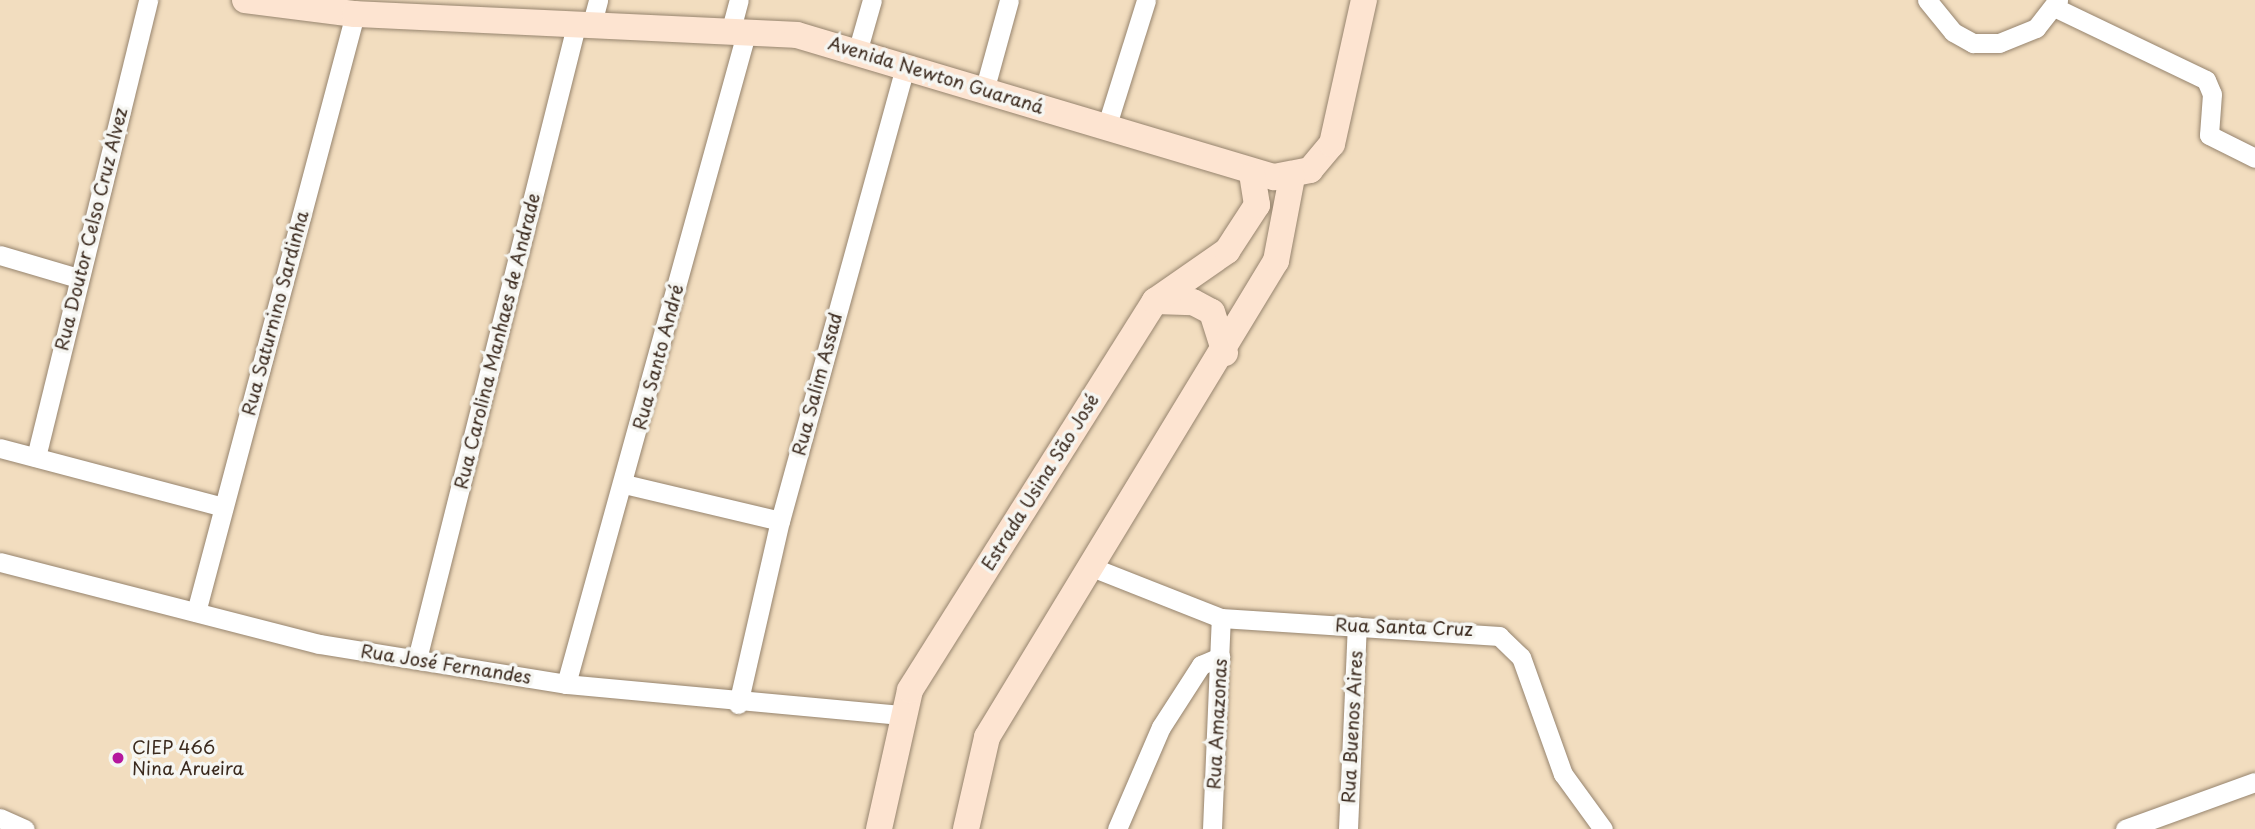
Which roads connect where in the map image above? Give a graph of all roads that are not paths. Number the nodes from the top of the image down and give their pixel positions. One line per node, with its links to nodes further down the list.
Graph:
1 (148, 0): 23 (street, Rua Doutor Celso Cruz Alvez)
2 (245, 0): 9 (main road, Avenida Newton Guaraná)
3 (739, 0): 14 (street, Rua Santo André)
4 (872, 0): 15 (street)
5 (1009, 0): 17 (street)
6 (1146, 0): 18 (street)
7 (1364, 0): 21 (main road)
8 (1927, 0): 10 (street)
9 (299, 4): 12 (main road, Avenida Newton Guaraná)
10 (2057, 4): 19 (street)
11 (454, 10): 12 (main road, Avenida Newton Guaraná); 13 (main road, Avenida Newton Guaraná)
12 (355, 14): 29 (street, Rua Saturnino Sardinha)
13 (589, 15): 14 (main road, Avenida Newton Guaraná); 37 (street, Rua Carolina Manhaes de Andrade)
14 (739, 29): 15 (main road, Avenida Newton Guaraná); 28 (street, Rua Santo André)
15 (858, 49): 16 (main road, Avenida Newton Guaraná)
16 (905, 66): 17 (main road, Avenida Newton Guaraná); 30 (street, Rua Salim Assad)
17 (984, 91): 18 (main road, Avenida Newton Guaraná)
18 (1106, 128): 20 (main road, Avenida Newton Guaraná)
19 (2255, 158)
20 (1252, 174): 21 (main road, Avenida Newton Guaraná); 24 (main road, Estrada Usina São José)
21 (1292, 177): 25 (main road)
22 (0, 255): 23 (street)
23 (78, 278): 27 (street, Rua Doutor Celso Cruz Alvez)
24 (1155, 301): 25 (main road); 40 (main road, Estrada Usina São José)
25 (1225, 353): 32 (main road)
26 (0, 448): 27 (street)
27 (36, 457): 29 (street)
28 (624, 484): 30 (street); 38 (street, Rua Santo André)
29 (223, 507): 33 (street, Rua Saturnino Sardinha)
30 (780, 521): 39 (street, Rua Salim Assad)
31 (0, 562): 33 (street, Rua José Fernandes)
32 (1094, 568): 34 (street, Rua Santa Cruz); 46 (main road)
33 (196, 612): 37 (street, Rua José Fernandes)
34 (1221, 618): 35 (street, Rua Santa Cruz); 36 (street, Rua Amazonas)
35 (1357, 626): 49 (street, Rua Buenos Aires); 50 (street, Rua Santa Cruz)
36 (1220, 657): 47 (street); 48 (street, Rua Amazonas)
37 (417, 659): 38 (street, Rua José Fernandes)
38 (566, 684): 39 (street, Rua José Fernandes)
39 (738, 704): 40 (street, Rua José Fernandes)
40 (900, 715): 45 (main road, Estrada Usina São José)
41 (2255, 782): 43 (street)
42 (0, 818): 44 (street)
43 (2172, 821): 51 (street)
44 (24, 829)
45 (879, 829)
46 (966, 829)
47 (1117, 829)
48 (1212, 829)
49 (1348, 829)
50 (1603, 829)
51 (2125, 829)

